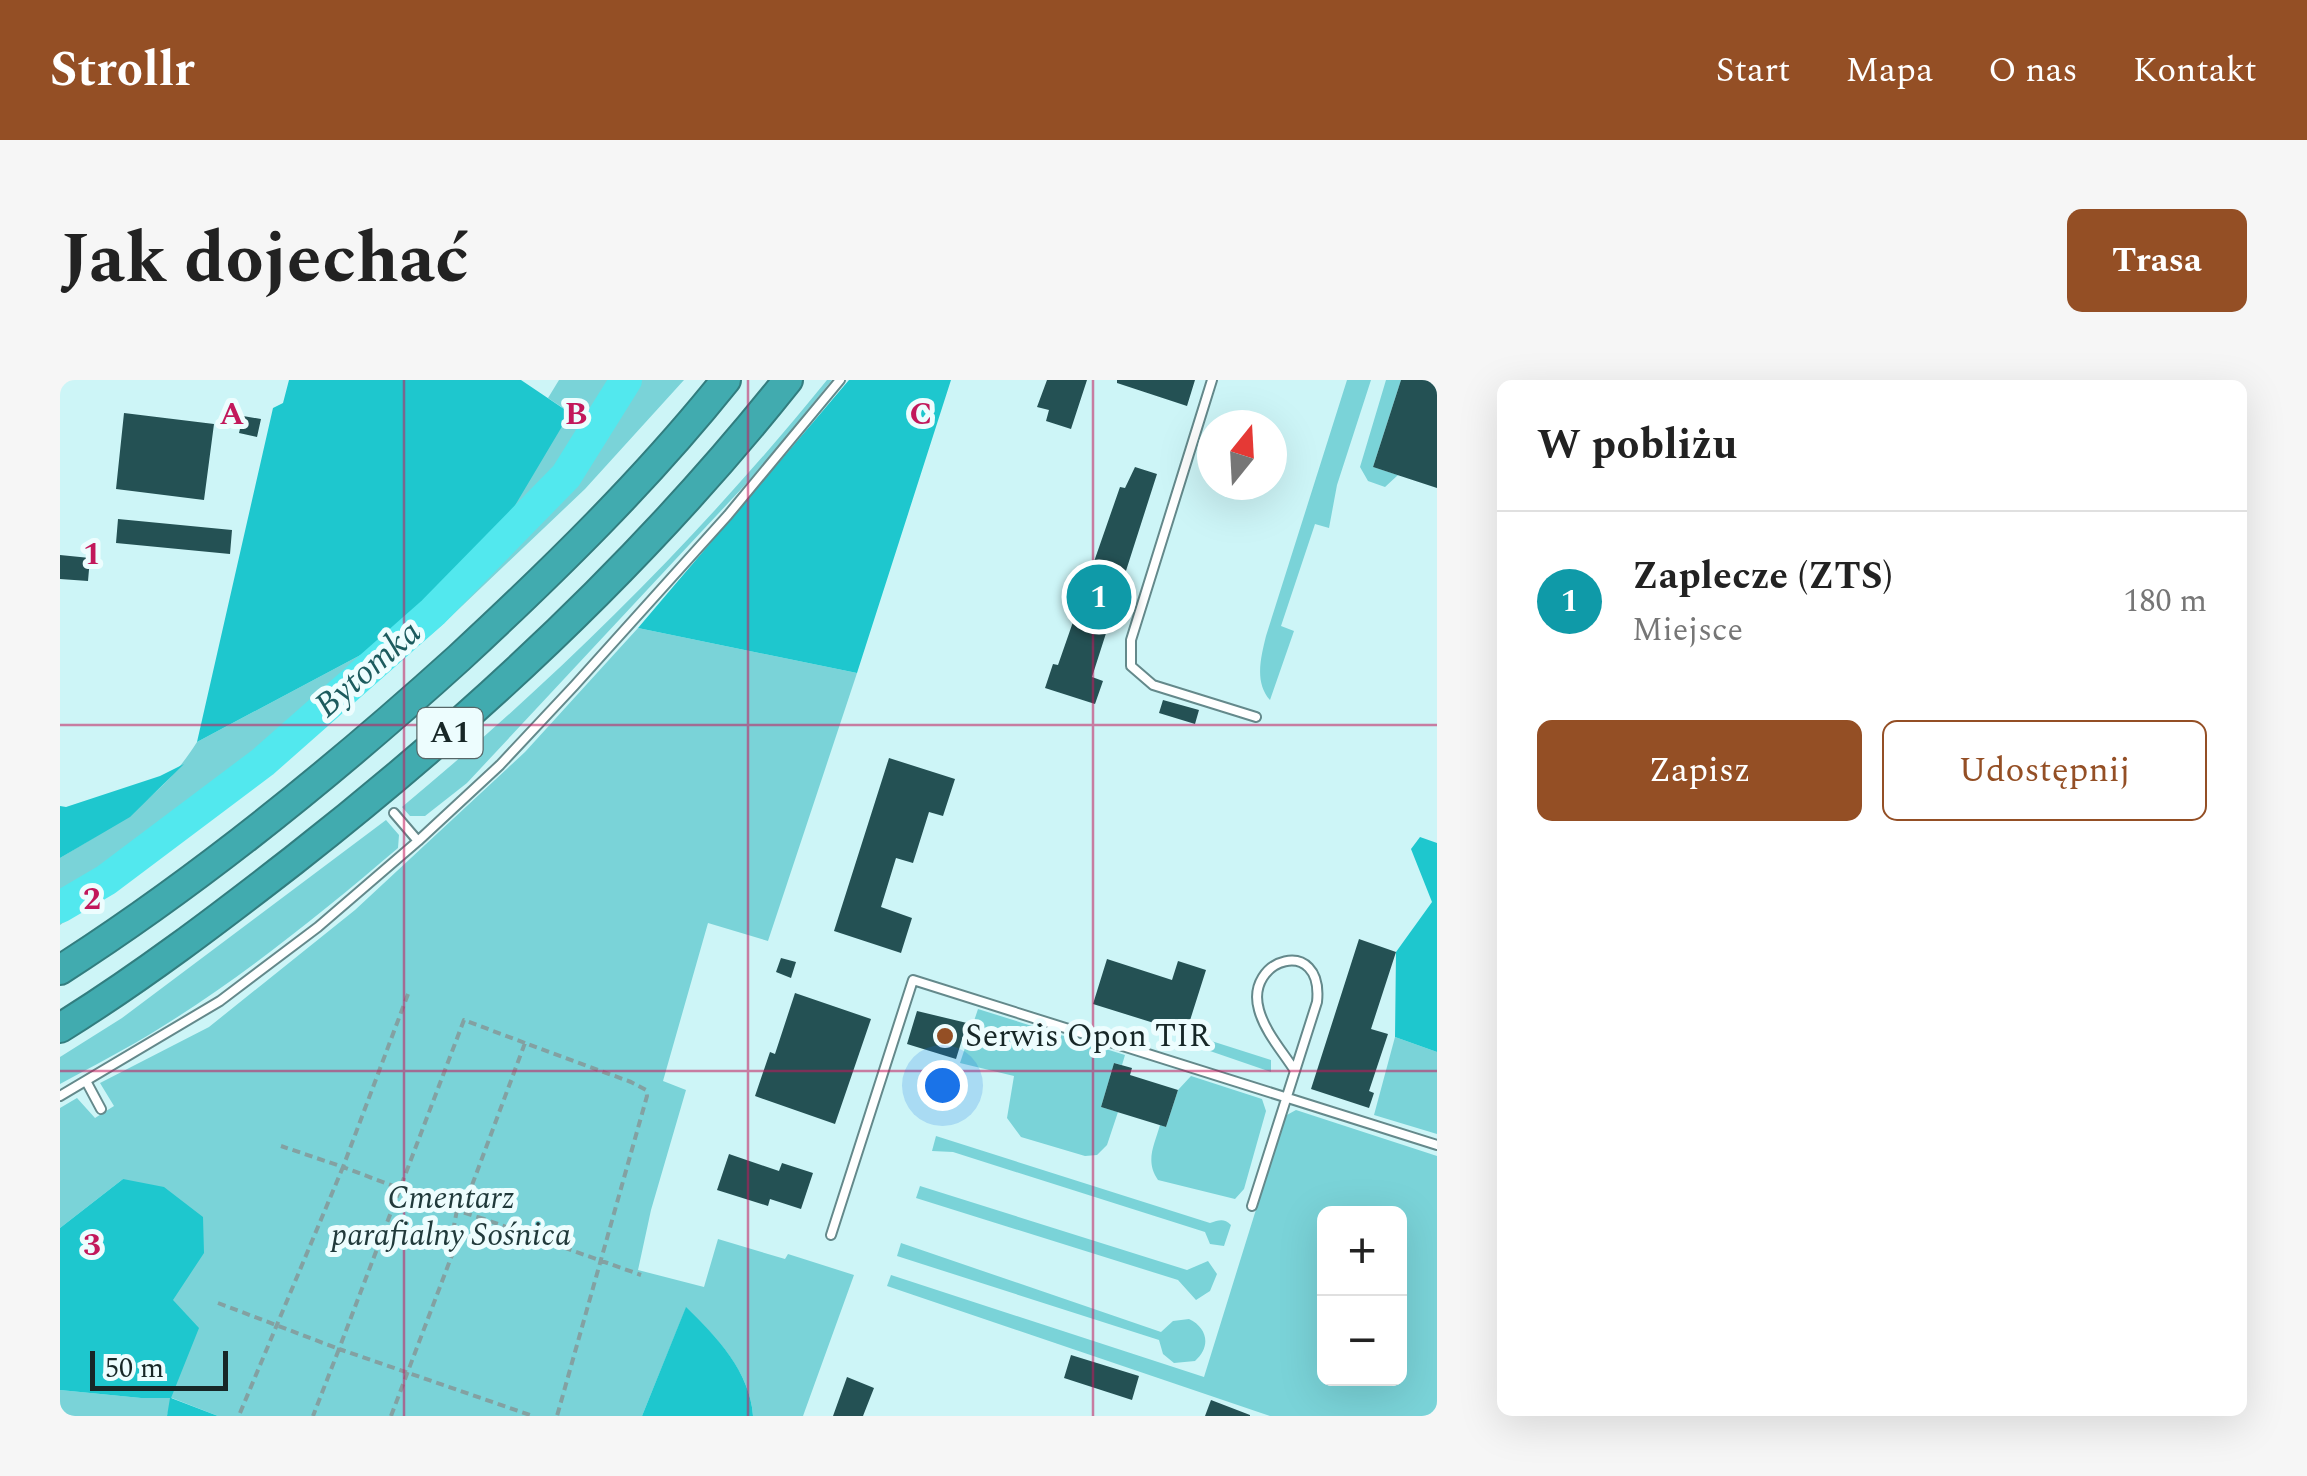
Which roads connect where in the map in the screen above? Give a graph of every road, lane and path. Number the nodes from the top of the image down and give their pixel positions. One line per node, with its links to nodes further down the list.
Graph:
1 (726, 380): 8 (highway, A1)
2 (788, 380): 10 (highway, A1)
3 (840, 380): 7 (lane)
4 (1212, 380): 5 (lane)
5 (1256, 717)
6 (394, 813): 7 (lane)
7 (418, 841): 13 (lane)
8 (60, 970)
9 (408, 994): 19 (path)
10 (60, 1028)
11 (525, 1043): 20 (path); 22 (path); 26 (path)
12 (1295, 1071): 12 (lane); 15 (lane)
13 (86, 1081): 14 (lane); 16 (lane)
14 (60, 1096)
15 (1287, 1098): 17 (lane); 21 (lane); 25 (lane)
16 (101, 1109)
17 (1437, 1145)
18 (281, 1146): 19 (path)
19 (343, 1166): 20 (path); 29 (path)
20 (402, 1188): 22 (path); 30 (path)
21 (1252, 1206)
22 (460, 1211): 23 (path); 24 (path)
23 (484, 1219): 24 (path); 26 (path)
24 (460, 1234): 31 (path)
25 (831, 1235)
26 (599, 1260): 27 (path); 36 (path)
27 (641, 1275)
28 (218, 1303): 29 (path)
29 (276, 1325): 30 (path); 32 (path)
30 (339, 1349): 31 (path); 33 (path)
31 (407, 1373): 34 (path); 35 (path)
32 (240, 1413)
33 (313, 1416)
34 (391, 1416)
35 (533, 1416)
36 (557, 1416)

